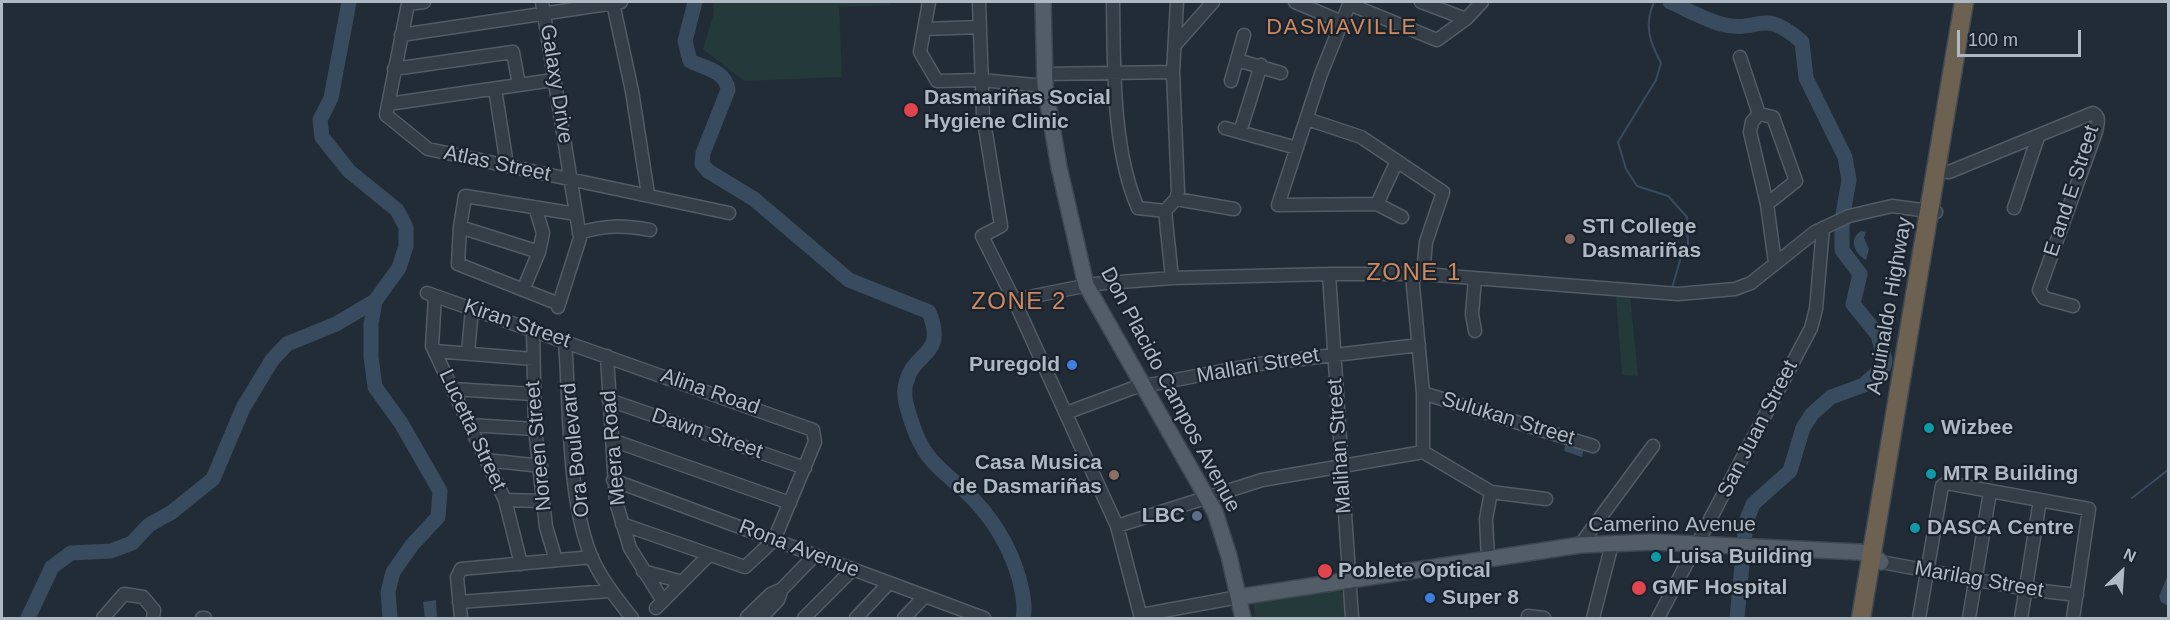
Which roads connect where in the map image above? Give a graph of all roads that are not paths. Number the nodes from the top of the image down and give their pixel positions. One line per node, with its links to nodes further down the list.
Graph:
1 (424, 2): 20 (street)
2 (617, 2): 15 (street); 47 (street)
3 (929, 2): 19 (street)
4 (979, 2): 18 (street)
5 (1042, 2): 32 (main road, Don Placido Campos Avenue)
6 (1113, 2): 27 (street)
7 (1177, 2): 22 (street)
8 (1213, 2): 22 (street)
9 (1295, 2): 17 (street)
10 (1421, 2): 16 (street)
11 (1482, 2): 16 (street)
12 (1964, 2): 45 (highway, Aguinaldo Highway)
13 (1973, 2): 45 (highway, Aguinaldo Highway)
14 (1349, 3): 16 (street); 17 (street)
15 (543, 8): 20 (street); 30 (street, Galaxy Drive)
16 (1466, 19)
17 (1342, 22): 38 (street)
18 (980, 27): 19 (street); 31 (street)
19 (924, 29): 31 (street)
20 (400, 35): 26 (street)
21 (1244, 35): 24 (street)
22 (1175, 45): 28 (street)
23 (1740, 57): 37 (street)
24 (1237, 60): 25 (street); 33 (street)
25 (1261, 65): 29 (street); 40 (street)
26 (394, 69): 34 (street); 36 (street)
27 (1114, 72): 28 (street); 32 (street); 54 (street)
28 (1173, 72): 48 (street)
29 (1281, 73)
30 (554, 80): 34 (street); 46 (street, Galaxy Drive)
31 (981, 80): 32 (street); 72 (street)
32 (1044, 80): 69 (main road, Don Placido Campos Avenue)
33 (1231, 81)
34 (519, 86): 35 (street)
35 (495, 89): 36 (street); 44 (street)
36 (388, 104): 44 (street, Atlas Street)
37 (1759, 114): 50 (street); 50 (street)
38 (1307, 119): 42 (street); 43 (street)
39 (1225, 128): 40 (street)
40 (1239, 132): 42 (street)
41 (2038, 137): 45 (street, E and E Street); 52 (street); 73 (street, E and E Street)
42 (1297, 148): 49 (street)
43 (1397, 161): 49 (street); 66 (street)
44 (507, 165): 46 (street, Atlas Street)
45 (1940, 170): 55 (highway, Aguinaldo Highway)
46 (572, 180): 47 (street, Atlas Street); 57 (street, Galaxy Drive)
47 (648, 194): 56 (street, Atlas Street)
48 (1176, 199): 51 (street); 54 (street)
49 (1377, 204): 58 (street)
50 (1767, 204): 64 (street)
51 (1234, 208)
52 (2014, 208)
53 (537, 210): 57 (street); 59 (street); 63 (street)
54 (1165, 211): 67 (street)
55 (1933, 212): 60 (street); 118 (highway, Aguinaldo Highway)
56 (729, 213)
57 (576, 214): 62 (street, Galaxy Drive)
58 (1402, 217)
59 (460, 227): 63 (street); 70 (street)
60 (1823, 228): 64 (street); 112 (street, San Juan Street)
61 (650, 230): 62 (street)
62 (579, 233): 70 (street, Galaxy Drive)
63 (539, 252): 70 (street)
64 (1775, 263): 68 (street)
65 (1329, 274): 66 (street); 67 (street); 81 (street, Malihan Street)
66 (1418, 275): 68 (street); 78 (street)
67 (1172, 278): 69 (street)
68 (1475, 279): 76 (street)
69 (1086, 285): 72 (street); 84 (main road, Don Placido Campos Avenue)
70 (524, 290)
71 (431, 294): 74 (street, Kiran Street); 79 (street, Lucetta Street)
72 (1014, 300): 89 (street)
73 (2073, 306)
74 (472, 309): 75 (street, Kiran Street); 80 (street)
75 (533, 330): 77 (street, Kiran Street); 83 (street, Noreen Street)
76 (1474, 331)
77 (565, 341): 82 (street, Kiran Street); 117 (street, Ora Boulevard)
78 (1419, 345): 81 (street, Mallari Street); 86 (street)
79 (435, 351): 80 (street); 85 (street, Lucetta Street)
80 (468, 352): 83 (street)
81 (1334, 354): 84 (street, Mallari Street); 97 (street, Malihan Street)
82 (607, 356): 88 (street, Meera Road); 99 (street, Alina Road)
83 (533, 359): 87 (street, Noreen Street)
84 (1141, 387): 89 (street, Mallari Street); 103 (main road, Don Placido Campos Avenue)
85 (452, 388): 87 (street); 90 (street, Lucetta Street)
86 (1423, 393): 93 (street, Sulukan Street); 95 (street)
87 (533, 394): 91 (street, Noreen Street)
88 (609, 400): 92 (street, Meera Road); 99 (street, Dawn Street)
89 (1066, 413): 110 (street)
90 (469, 425): 91 (street); 96 (street, Lucetta Street)
91 (535, 429): 98 (street, Noreen Street)
92 (612, 440): 100 (street, Meera Road); 108 (street)
93 (1593, 446)
94 (1653, 446): 114 (street)
95 (1423, 452): 97 (street); 101 (street)
96 (486, 460): 98 (street); 105 (street, Lucetta Street)
97 (1341, 465): 103 (street); 125 (street, Malihan Street)
98 (541, 466): 107 (street, Noreen Street)
99 (805, 468): 108 (street)
100 (613, 480): 109 (street, Meera Road); 111 (street, Rona Avenue)
101 (1491, 492): 104 (street); 120 (street)
102 (1990, 492): 106 (street); 124 (street); 126 (street)
103 (1207, 496): 110 (street); 134 (main road, Don Placido Campos Avenue)
104 (1546, 499)
105 (505, 500): 107 (street); 121 (street, Lucetta Street)
106 (2040, 500): 130 (street); 132 (street)
107 (543, 501): 119 (street, Noreen Street)
108 (790, 503): 111 (street)
109 (622, 524): 115 (street); 123 (street, Meera Road)
110 (1117, 526): 139 (street)
111 (774, 540): 115 (street); 116 (street, Rona Avenue)
112 (1699, 543): 113 (main road, Camerino Avenue); 118 (main road, Camerino Avenue); 154 (street, San Juan Street)
113 (1612, 544): 114 (main road, Camerino Avenue); 153 (street)
114 (1580, 545): 120 (main road, Camerino Avenue)
115 (709, 555): 127 (street)
116 (815, 555): 122 (street, Rona Avenue); 129 (street)
117 (592, 556): 119 (street); 131 (street, Ora Boulevard)
118 (1876, 558): 124 (street, Marilag Street); 155 (highway, Aguinaldo Highway); 156 (highway, Aguinaldo Highway)
119 (556, 560): 121 (street)
120 (1488, 560): 125 (main road, Camerino Avenue)
121 (521, 564): 135 (street)
122 (853, 569): 128 (street, Rona Avenue); 145 (street)
123 (643, 570): 127 (street); 127 (street, Meera Road)
124 (1927, 571): 126 (street, Marilag Street); 157 (street)
125 (1348, 580): 134 (main road, Camerino Avenue); 151 (street, Malihan Street)
126 (1975, 580): 130 (street, Marilag Street); 158 (street)
127 (682, 582)
128 (889, 583): 133 (street, Rona Avenue); 146 (street)
129 (782, 589): 143 (street); 144 (street)
130 (2026, 589): 132 (street, Marilag Street); 159 (street)
131 (610, 591): 135 (street); 142 (street, Ora Boulevard)
132 (2077, 595): 160 (street)
133 (925, 596): 137 (street, Rona Avenue); 147 (street)
134 (1239, 597): 139 (street, Camerino Avenue); 150 (main road, Don Placido Campos Avenue)
135 (459, 602): 141 (street)
136 (154, 614): 140 (street)
137 (956, 614): 148 (street); 149 (street, Rona Avenue)
138 (1528, 616): 152 (street)
139 (1141, 617)
140 (103, 618)
141 (461, 618)
142 (632, 618)
143 (744, 618)
144 (761, 618)
145 (804, 618)
146 (856, 618)
147 (904, 618)
148 (949, 618)
149 (984, 618)
150 (1243, 618)
151 (1352, 618)
152 (1544, 618)
153 (1593, 618)
154 (1658, 618)
155 (1861, 618)
156 (1871, 618)
157 (1919, 618)
158 (1969, 618)
159 (2021, 618)
160 (2073, 618)

